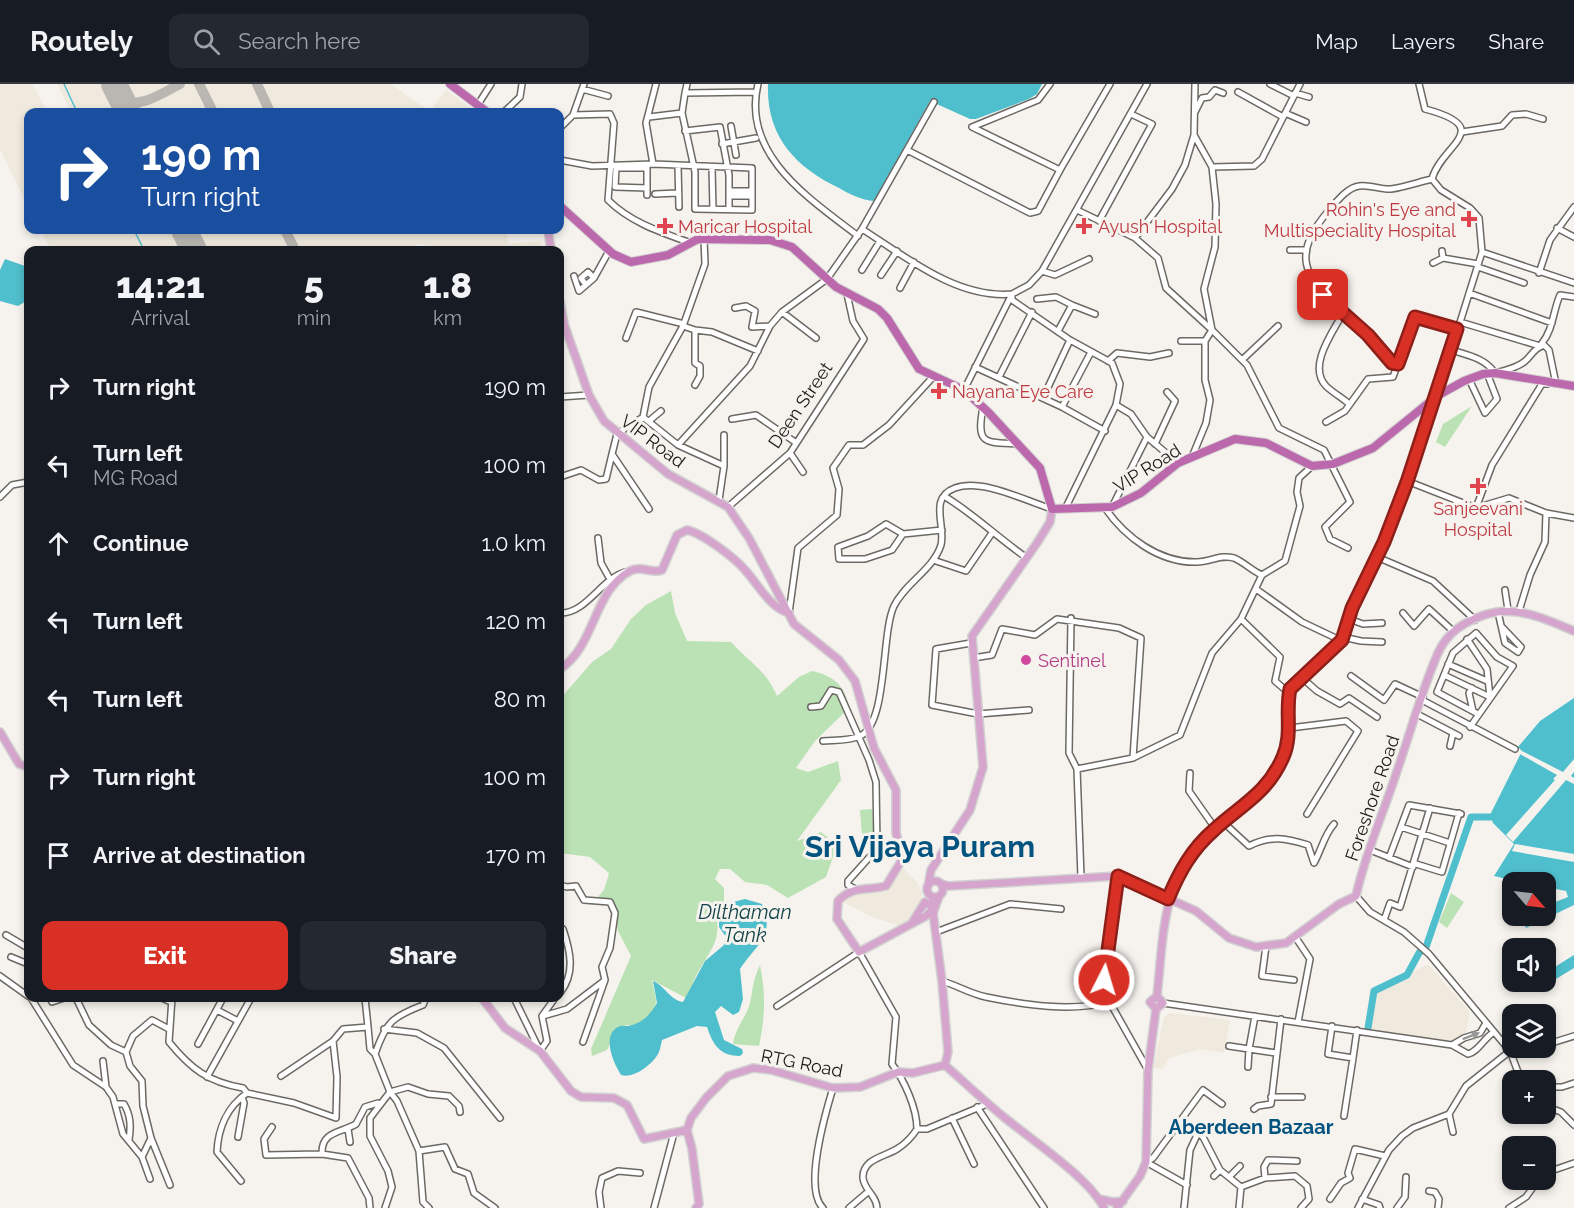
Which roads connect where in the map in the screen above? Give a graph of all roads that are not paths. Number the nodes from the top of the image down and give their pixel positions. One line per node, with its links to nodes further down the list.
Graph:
1 (450, 84): 27 (highway)
2 (491, 84): 27 (street)
3 (522, 84): 29 (street)
4 (656, 84): 35 (street)
5 (687, 84): 21 (street)
6 (721, 84): 17 (street)
7 (747, 84): 18 (street)
8 (758, 84): 19 (street)
9 (1050, 84): 56 (street)
10 (1110, 84): 56 (street)
11 (1147, 84): 31 (street)
12 (1195, 84): 34 (street)
13 (1270, 84): 23 (street)
14 (1299, 84): 23 (street)
15 (1419, 84): 41 (street)
16 (583, 87): 24 (street); 32 (street)
17 (718, 92): 18 (street); 21 (street)
18 (744, 92): 19 (street)
19 (756, 92): 71 (street)
20 (1238, 92): 33 (street)
21 (685, 93): 30 (street)
22 (1223, 93): 34 (street)
23 (1294, 94): 25 (street); 33 (street)
24 (608, 96)
25 (1309, 97)
26 (934, 102): 46 (street)
27 (477, 106): 28 (highway)
28 (480, 108)
29 (508, 108)
30 (682, 113): 35 (street); 40 (street)
31 (1131, 114): 67 (street); 68 (street)
32 (573, 115): 38 (street); 49 (street)
33 (1284, 115): 37 (street); 53 (street)
34 (1193, 116): 42 (street)
35 (649, 117): 50 (street)
36 (1543, 119): 41 (street)
37 (1306, 122)
38 (564, 124)
39 (731, 126): 44 (street)
40 (685, 131): 45 (street); 52 (street)
41 (1462, 132): 57 (street)
42 (1194, 135): 53 (street); 73 (street)
43 (756, 138): 44 (street)
44 (733, 142): 45 (street); 47 (street)
45 (722, 144): 55 (street)
46 (907, 150): 56 (street); 70 (street)
47 (735, 155)
48 (564, 161): 49 (street)
49 (612, 164): 50 (street); 76 (street)
50 (649, 165): 50 (street); 51 (street)
51 (678, 166): 52 (street); 58 (street)
52 (692, 167): 54 (street); 64 (street)
53 (1212, 167): 114 (street)
54 (712, 168): 55 (street); 64 (street)
55 (727, 168): 59 (street); 60 (street)
56 (1060, 170)
57 (1432, 179): 78 (street); 81 (street)
58 (678, 193): 61 (street); 62 (street)
59 (729, 193): 60 (street); 65 (street)
60 (752, 193): 65 (street)
61 (655, 194)
62 (678, 207)
63 (1574, 207): 69 (street)
64 (713, 209): 65 (street)
65 (729, 209)
66 (564, 210): 79 (highway)
67 (1077, 210): 68 (street); 87 (street)
68 (1100, 220): 73 (street)
69 (1557, 228): 72 (street); 88 (street)
70 (862, 230): 71 (street); 75 (street)
71 (858, 236): 91 (street)
72 (1574, 237)
73 (1135, 238): 114 (street)
74 (704, 239): 76 (highway); 91 (highway); 108 (street)
75 (880, 241): 80 (street); 86 (street)
76 (688, 242): 79 (highway)
77 (1290, 250): 78 (street)
78 (1306, 250): 104 (street)
79 (609, 251): 90 (street)
80 (897, 251): 83 (street); 89 (street)
81 (1482, 252): 85 (street); 88 (street)
82 (1089, 259): 87 (street)
83 (914, 262): 94 (street); 97 (street)
84 (1433, 263): 85 (street)
85 (1478, 265): 92 (street); 95 (street)
86 (862, 270)
87 (1042, 271): 97 (street)
88 (1539, 273): 93 (street)
89 (881, 275)
90 (574, 276)
91 (827, 279): 96 (highway); 102 (street)
92 (1524, 283)
93 (1574, 284)
94 (900, 288)
95 (1468, 293): 106 (street); 107 (street)
96 (847, 294): 131 (highway); 156 (street, Deen Street)
97 (1012, 294): 103 (street); 129 (street)
98 (1574, 297): 107 (street)
99 (1037, 299): 100 (street)
100 (1072, 305): 105 (street); 115 (street)
101 (735, 308): 110 (street)
102 (782, 312): 110 (street); 117 (street)
103 (1032, 312): 115 (street); 132 (street)
104 (1343, 313): 128 (street); 143 (street)
105 (1095, 314)
106 (1460, 322): 112 (street); 121 (street)
107 (1552, 323): 121 (street)
108 (683, 325): 113 (street); 116 (street); 148 (street)
109 (1278, 326): 126 (street)
110 (770, 327): 123 (street)
111 (564, 329): 139 (main road, VIP Road)
112 (1457, 329): 122 (street); 128 (street)
113 (695, 330): 123 (street); 135 (street)
114 (1212, 330): 120 (street); 126 (street)
115 (1058, 331): 118 (street)
116 (626, 338)
117 (816, 338)
118 (1070, 339): 124 (street); 142 (street)
119 (1181, 341): 120 (street)
120 (1205, 341): 162 (street)
121 (1542, 346): 130 (street); 134 (street)
122 (1451, 350): 130 (street); 140 (street)
123 (758, 351): 159 (street)
124 (1090, 352): 127 (street); 146 (street)
125 (1169, 353): 127 (street)
126 (1242, 360): 164 (street)
127 (1108, 361): 144 (street)
128 (1398, 364): 143 (street)
129 (975, 367): 132 (street); 137 (street)
130 (1491, 373): 133 (highway); 133 (street); 134 (highway)
131 (933, 376): 137 (highway); 198 (street)
132 (999, 377): 142 (street)
133 (1469, 379): 140 (highway)
134 (1558, 384): 136 (highway); 176 (street)
135 (695, 385)
136 (1574, 386)
137 (964, 390): 145 (highway)
138 (1167, 392): 158 (street)
139 (589, 395): 141 (street); 153 (main road, VIP Road)
140 (1437, 396): 164 (highway); 169 (main road)
141 (564, 397)
142 (1043, 398): 146 (street)
143 (1348, 403): 151 (street)
144 (1116, 405): 152 (street); 155 (street)
145 (983, 407): 157 (highway); 157 (street)
146 (1062, 407): 152 (street)
147 (661, 411): 150 (street)
148 (643, 417): 150 (street); 153 (street)
149 (732, 419): 156 (street)
150 (649, 421): 159 (street)
151 (1326, 422)
152 (1105, 431): 179 (street)
153 (617, 434): 161 (street); 173 (main road, VIP Road)
154 (724, 435): 165 (street)
155 (1147, 437): 158 (street); 175 (street)
156 (795, 442): 160 (street, Deen Street)
157 (1018, 444): 178 (highway)
158 (1155, 444): 163 (street)
159 (678, 445): 165 (street)
160 (790, 453): 167 (street); 174 (street, Deen Street)
161 (612, 454): 168 (street); 177 (street)
162 (1192, 457): 163 (highway, VIP Road); 166 (highway, VIP Road)
163 (1178, 463): 175 (highway, VIP Road)
164 (1333, 464): 166 (highway); 186 (street)
165 (724, 466): 173 (street)
166 (1312, 466): 190 (street)
167 (803, 472)
168 (564, 476)
169 (1407, 482): 176 (street); 187 (main road)
170 (24, 483): 172 (street)
171 (944, 496): 178 (street); 182 (street); 183 (street)
172 (0, 497)
173 (719, 500): 174 (main road, VIP Road)
174 (728, 507): 198 (main road, VIP Road)
175 (1108, 507): 179 (highway, VIP Road); 190 (street)
176 (1476, 508): 180 (street)
177 (649, 509)
178 (1052, 509): 179 (highway, VIP Road); 188 (main road)
179 (1065, 509)
180 (1546, 513): 181 (street); 195 (street)
181 (1574, 519)
182 (942, 530): 184 (street); 189 (street)
183 (992, 533): 188 (street); 189 (street)
184 (903, 534): 184 (street)
185 (598, 537): 191 (street)
186 (1348, 548)
187 (1377, 557): 201 (main road); 203 (street)
188 (1027, 558): 211 (main road)
189 (933, 560): 234 (street)
190 (1262, 575): 192 (street)
191 (611, 582): 196 (street); 198 (main road); 215 (main road)
192 (1256, 589): 200 (street); 208 (street)
193 (1505, 590): 194 (street)
194 (1508, 610): 195 (main road, Foreshore Road); 197 (main road, Foreshore Road)
195 (1519, 611): 206 (main road, Foreshore Road)
196 (564, 612)
197 (1498, 612): 203 (main road, Foreshore Road); 205 (street)
198 (789, 613): 234 (main road, VIP Road)
199 (1403, 613): 207 (street)
200 (1241, 619): 222 (street); 241 (street)
201 (1349, 619): 204 (street); 208 (main road)
202 (1071, 620): 213 (street); 241 (street); 243 (street)
203 (1476, 620): 207 (main road, Foreshore Road)
204 (1382, 623)
205 (1502, 627): 205 (street)
206 (1574, 631)
207 (1454, 632): 224 (main road, Foreshore Road)
208 (1342, 639): 210 (street); 219 (main road)
209 (1467, 639): 212 (street); 214 (street); 216 (street)
210 (1382, 642)
211 (971, 643): 213 (main road); 228 (street)
212 (1497, 657): 216 (street); 223 (street)
213 (973, 658): 228 (main road)
214 (1448, 664): 217 (street); 220 (street)
215 (564, 666)
216 (1487, 669): 220 (street)
217 (1444, 675): 221 (street); 227 (street)
218 (1351, 676): 224 (street)
219 (1301, 677): 222 (main road); 230 (street)
220 (1487, 681): 223 (street)
221 (1472, 688): 223 (street); 227 (street)
222 (1289, 693): 233 (main road)
223 (1490, 697): 227 (street)
224 (1422, 699): 229 (main road, Foreshore Road); 232 (street)
225 (811, 707): 237 (street)
226 (1029, 710): 228 (street)
227 (1475, 713): 232 (street)
228 (978, 714): 255 (main road)
229 (1417, 714): 231 (street); 253 (main road, Foreshore Road)
230 (1377, 717)
231 (1437, 724): 236 (street); 239 (street)
232 (1470, 727): 240 (street)
233 (1290, 728): 246 (street); 247 (main road)
234 (868, 731): 237 (street); 262 (main road, VIP Road)
235 (0, 732): 242 (main road)
236 (1434, 732)
237 (859, 737): 238 (street); 262 (street)
238 (823, 741)
239 (1450, 746)
240 (1515, 749)
241 (1133, 758): 243 (street)
242 (24, 766)
243 (1077, 769): 258 (street)
244 (1190, 773): 250 (street)
245 (1430, 808): 249 (street); 251 (street); 252 (street)
246 (1306, 814)
247 (1223, 822): 248 (street); 250 (main road)
248 (1334, 824)
249 (1401, 827): 251 (street); 254 (street)
250 (1215, 828): 266 (main road)
251 (1423, 834): 252 (street); 256 (street)
252 (1450, 843): 256 (street)
253 (1370, 850): 254 (street); 265 (main road, Foreshore Road)
254 (1389, 858): 256 (street)
255 (937, 863): 259 (main road); 263 (main road)
256 (1414, 865): 271 (street)
257 (1118, 876): 258 (main road); 266 (main road); 301 (street)
258 (1081, 877): 260 (main road)
259 (940, 883): 260 (main road); 263 (main road); 264 (main road)
260 (956, 885): 264 (main road)
261 (564, 886): 285 (street)
262 (855, 889): 279 (main road)
263 (928, 890): 264 (main road); 267 (main road)
264 (940, 895): 268 (main road)
265 (1356, 896): 271 (street); 276 (main road)
266 (1168, 899): 278 (main road); 290 (main road)
267 (924, 905): 268 (main road); 270 (main road); 272 (main road)
268 (933, 909): 270 (main road); 274 (main road)
269 (1061, 909): 274 (street)
270 (926, 916): 272 (main road); 274 (main road)
271 (1384, 920): 311 (street)
272 (910, 926): 279 (main road)
273 (564, 932): 288 (street)
274 (936, 932): 287 (main road)
275 (6, 935): 277 (street)
276 (1296, 938): 278 (main road); 310 (street)
277 (24, 943)
278 (1266, 946): 284 (street)
279 (859, 951): 303 (street); 337 (street)
280 (11, 957): 281 (street)
281 (24, 961)
282 (1254, 975): 284 (street)
283 (0, 976): 289 (street)
284 (1262, 976): 286 (street)
285 (605, 980): 306 (street); 320 (street)
286 (1294, 980)
287 (942, 981): 301 (street); 334 (main road)
288 (564, 988)
289 (24, 993)
290 (1157, 996): 302 (main road); 304 (main road)
291 (33, 1002): 341 (street)
292 (78, 1002): 328 (street)
293 (172, 1002): 314 (street)
294 (221, 1002): 305 (street)
295 (249, 1002): 309 (street)
296 (365, 1002): 313 (street)
297 (424, 1002): 315 (street)
298 (485, 1002): 327 (main road)
299 (516, 1002): 327 (street)
300 (552, 1002): 306 (street)
301 (1109, 1002): 336 (street)
302 (1163, 1003): 304 (main road); 307 (street)
303 (777, 1006)
304 (1156, 1009): 336 (main road)
305 (217, 1010): 309 (street); 323 (street)
306 (542, 1016): 327 (street)
307 (1255, 1016): 308 (street); 326 (street)
308 (1281, 1019): 310 (street); 329 (street)
309 (238, 1021): 339 (street)
310 (1298, 1022): 312 (street)
311 (1486, 1023): 317 (street); 324 (street, one-way to 311)
312 (1332, 1026): 316 (street); 332 (street)
313 (368, 1027): 319 (street); 330 (street)
314 (169, 1029): 328 (street); 339 (street)
315 (384, 1029): 330 (street); 358 (street)
316 (1357, 1030): 324 (street); 332 (street)
317 (1494, 1032): 321 (street); 324 (street)
318 (1574, 1036): 322 (street)
319 (333, 1041): 338 (street); 345 (street)
320 (583, 1042)
321 (1502, 1042)
322 (1556, 1042)
323 (198, 1044)
324 (1452, 1045)
325 (1229, 1046): 326 (street)
326 (1249, 1049): 329 (street); 335 (street)
327 (540, 1051): 366 (main road)
328 (126, 1052): 368 (street)
329 (1276, 1053): 346 (street)
330 (375, 1054): 344 (street)
331 (1502, 1057): 356 (street)
332 (1353, 1058): 357 (street)
333 (103, 1061): 341 (street)
334 (945, 1065): 337 (main road, RTG Road); 350 (main road)
335 (1248, 1067)
336 (1148, 1070): 376 (main road)
337 (898, 1072): 343 (main road, RTG Road); 363 (street)
338 (281, 1076)
339 (207, 1077): 345 (street)
340 (1574, 1083): 342 (street)
341 (106, 1087): 349 (street)
342 (1556, 1087)
343 (833, 1088): 364 (main road, RTG Road); 405 (street)
344 (390, 1092): 348 (street); 355 (street); 371 (street)
345 (244, 1095): 367 (street); 388 (street)
346 (1271, 1097): 347 (street); 353 (street)
347 (1302, 1097)
348 (380, 1102): 362 (street); 400 (street)
349 (116, 1104): 369 (street); 369 (street)
350 (987, 1104): 352 (street); 397 (main road)
351 (1222, 1104): 376 (street)
352 (977, 1107): 359 (street); 408 (street)
353 (1254, 1109)
354 (1556, 1110): 360 (street)
355 (460, 1112)
356 (1449, 1114): 365 (street); 373 (street)
357 (1344, 1116)
358 (500, 1118)
359 (951, 1118): 363 (street); 378 (street)
360 (1574, 1125)
361 (272, 1127): 372 (street)
362 (348, 1129): 370 (street); 372 (street)
363 (917, 1129): 393 (street)
364 (687, 1130): 366 (main road); 398 (main road)
365 (1453, 1132)
366 (674, 1133): 404 (street)
367 (238, 1137)
368 (151, 1138): 374 (street); 389 (street)
369 (129, 1140): 374 (street)
370 (350, 1142)
371 (419, 1151): 401 (street); 402 (street)
372 (322, 1154): 399 (street)
373 (1385, 1156): 395 (street); 396 (street)
374 (142, 1157): 387 (street)
375 (1297, 1161): 386 (street)
376 (1146, 1162): 390 (street); 397 (main road)
377 (1574, 1163): 380 (street)
378 (974, 1164)
379 (1240, 1166): 384 (street)
380 (1556, 1169)
381 (1220, 1170): 383 (street); 384 (street); 390 (street)
382 (640, 1173): 403 (street)
383 (1214, 1176)
384 (1230, 1176): 391 (street)
385 (1406, 1177): 414 (street)
386 (1265, 1178): 391 (street); 411 (street)
387 (150, 1179)
388 (240, 1181)
389 (170, 1185)
390 (1187, 1185): 409 (street)
391 (1241, 1187): 410 (street)
392 (1531, 1190): 416 (street)
393 (869, 1191): 406 (street); 407 (street)
394 (1429, 1191): 415 (street)
395 (1330, 1198)
396 (1362, 1199): 412 (street); 413 (street)
397 (1108, 1205)
398 (698, 1207)
399 (370, 1208)
400 (385, 1208)
401 (429, 1208)
402 (495, 1208)
403 (601, 1208)
404 (654, 1208)
405 (823, 1208)
406 (849, 1208)
407 (877, 1208)
408 (1044, 1208)
409 (1184, 1208)
410 (1239, 1208)
411 (1301, 1208)
412 (1358, 1208)
413 (1380, 1208)
414 (1397, 1208)
415 (1438, 1208)
416 (1509, 1208)

